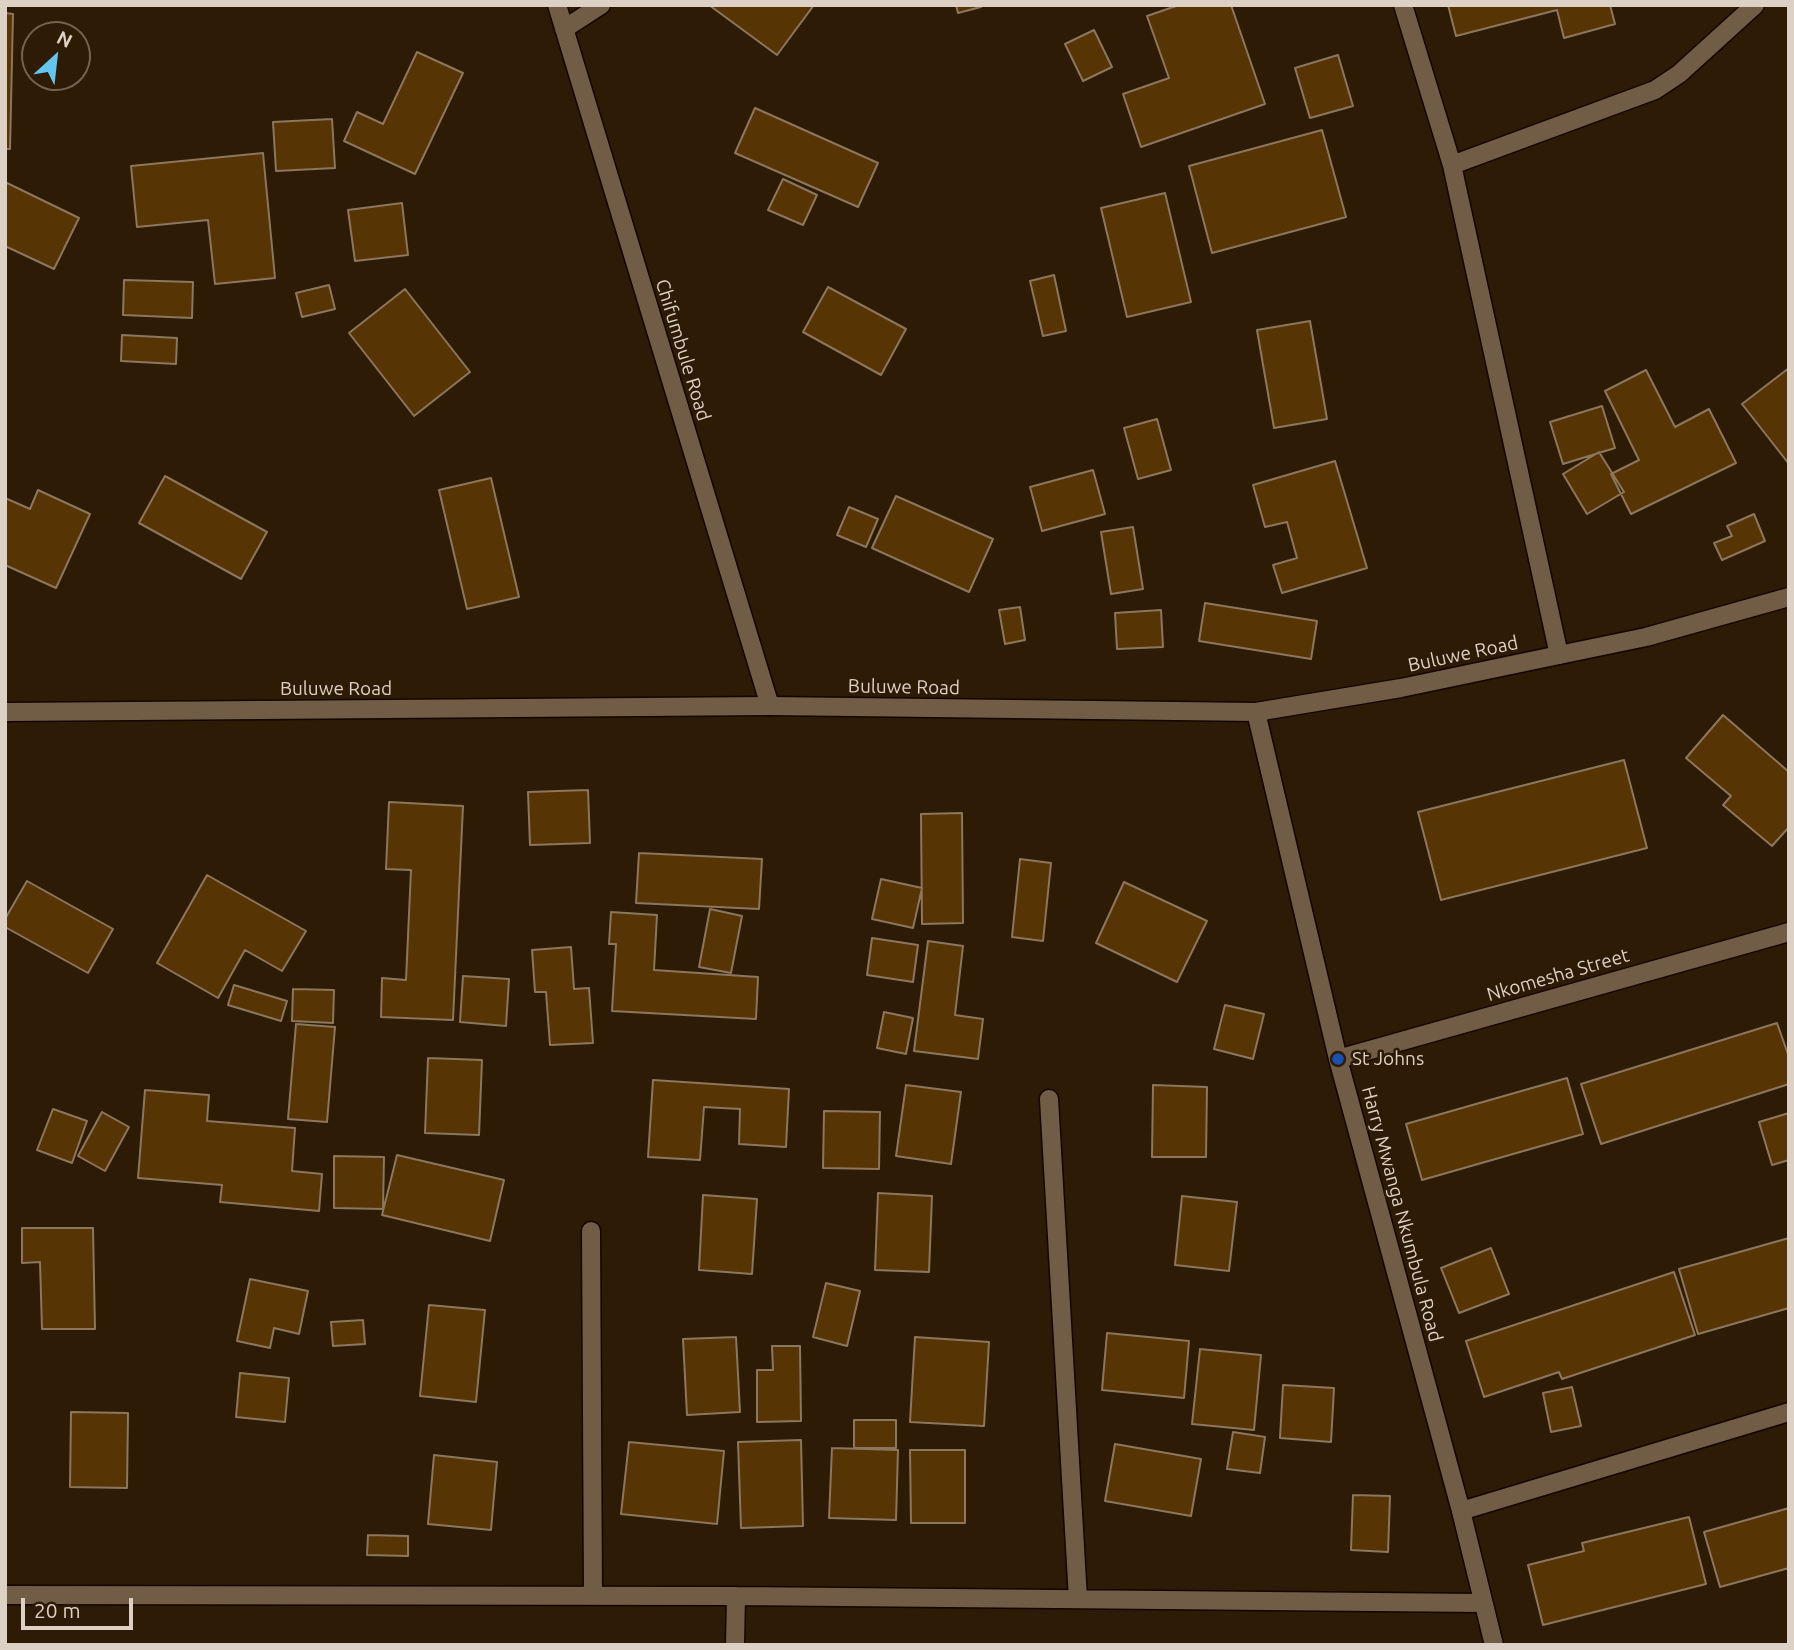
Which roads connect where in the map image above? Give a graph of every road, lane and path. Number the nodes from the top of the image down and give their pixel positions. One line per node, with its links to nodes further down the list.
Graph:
1 (557, 5): 5 (street, Chifumbule Road)
2 (601, 5): 5 (street)
3 (1403, 5): 6 (street)
4 (1755, 5): 6 (street)
5 (564, 29): 9 (street, Chifumbule Road)
6 (1452, 165): 8 (street)
7 (1789, 597): 8 (street, Buluwe Road)
8 (1559, 655): 11 (street, Buluwe Road)
9 (769, 706): 10 (street, Buluwe Road); 11 (street, Buluwe Road)
10 (5, 712)
11 (1256, 712): 13 (street, Harry Mwanga Nkumbula Road)
12 (1788, 935): 13 (street, Nkomesha Street)
13 (1338, 1059): 17 (street, Harry Mwanga Nkumbula Road)
14 (1049, 1099): 21 (street)
15 (591, 1231): 19 (street)
16 (1789, 1412): 17 (street)
17 (1461, 1511): 22 (street, Harry Mwanga Nkumbula Road)
18 (5, 1595): 19 (street)
19 (593, 1595): 20 (street)
20 (736, 1596): 21 (street); 23 (street)
21 (1078, 1599): 22 (street)
22 (1481, 1603): 24 (street, Harry Mwanga Nkumbula Road)
23 (735, 1645)
24 (1494, 1645)

